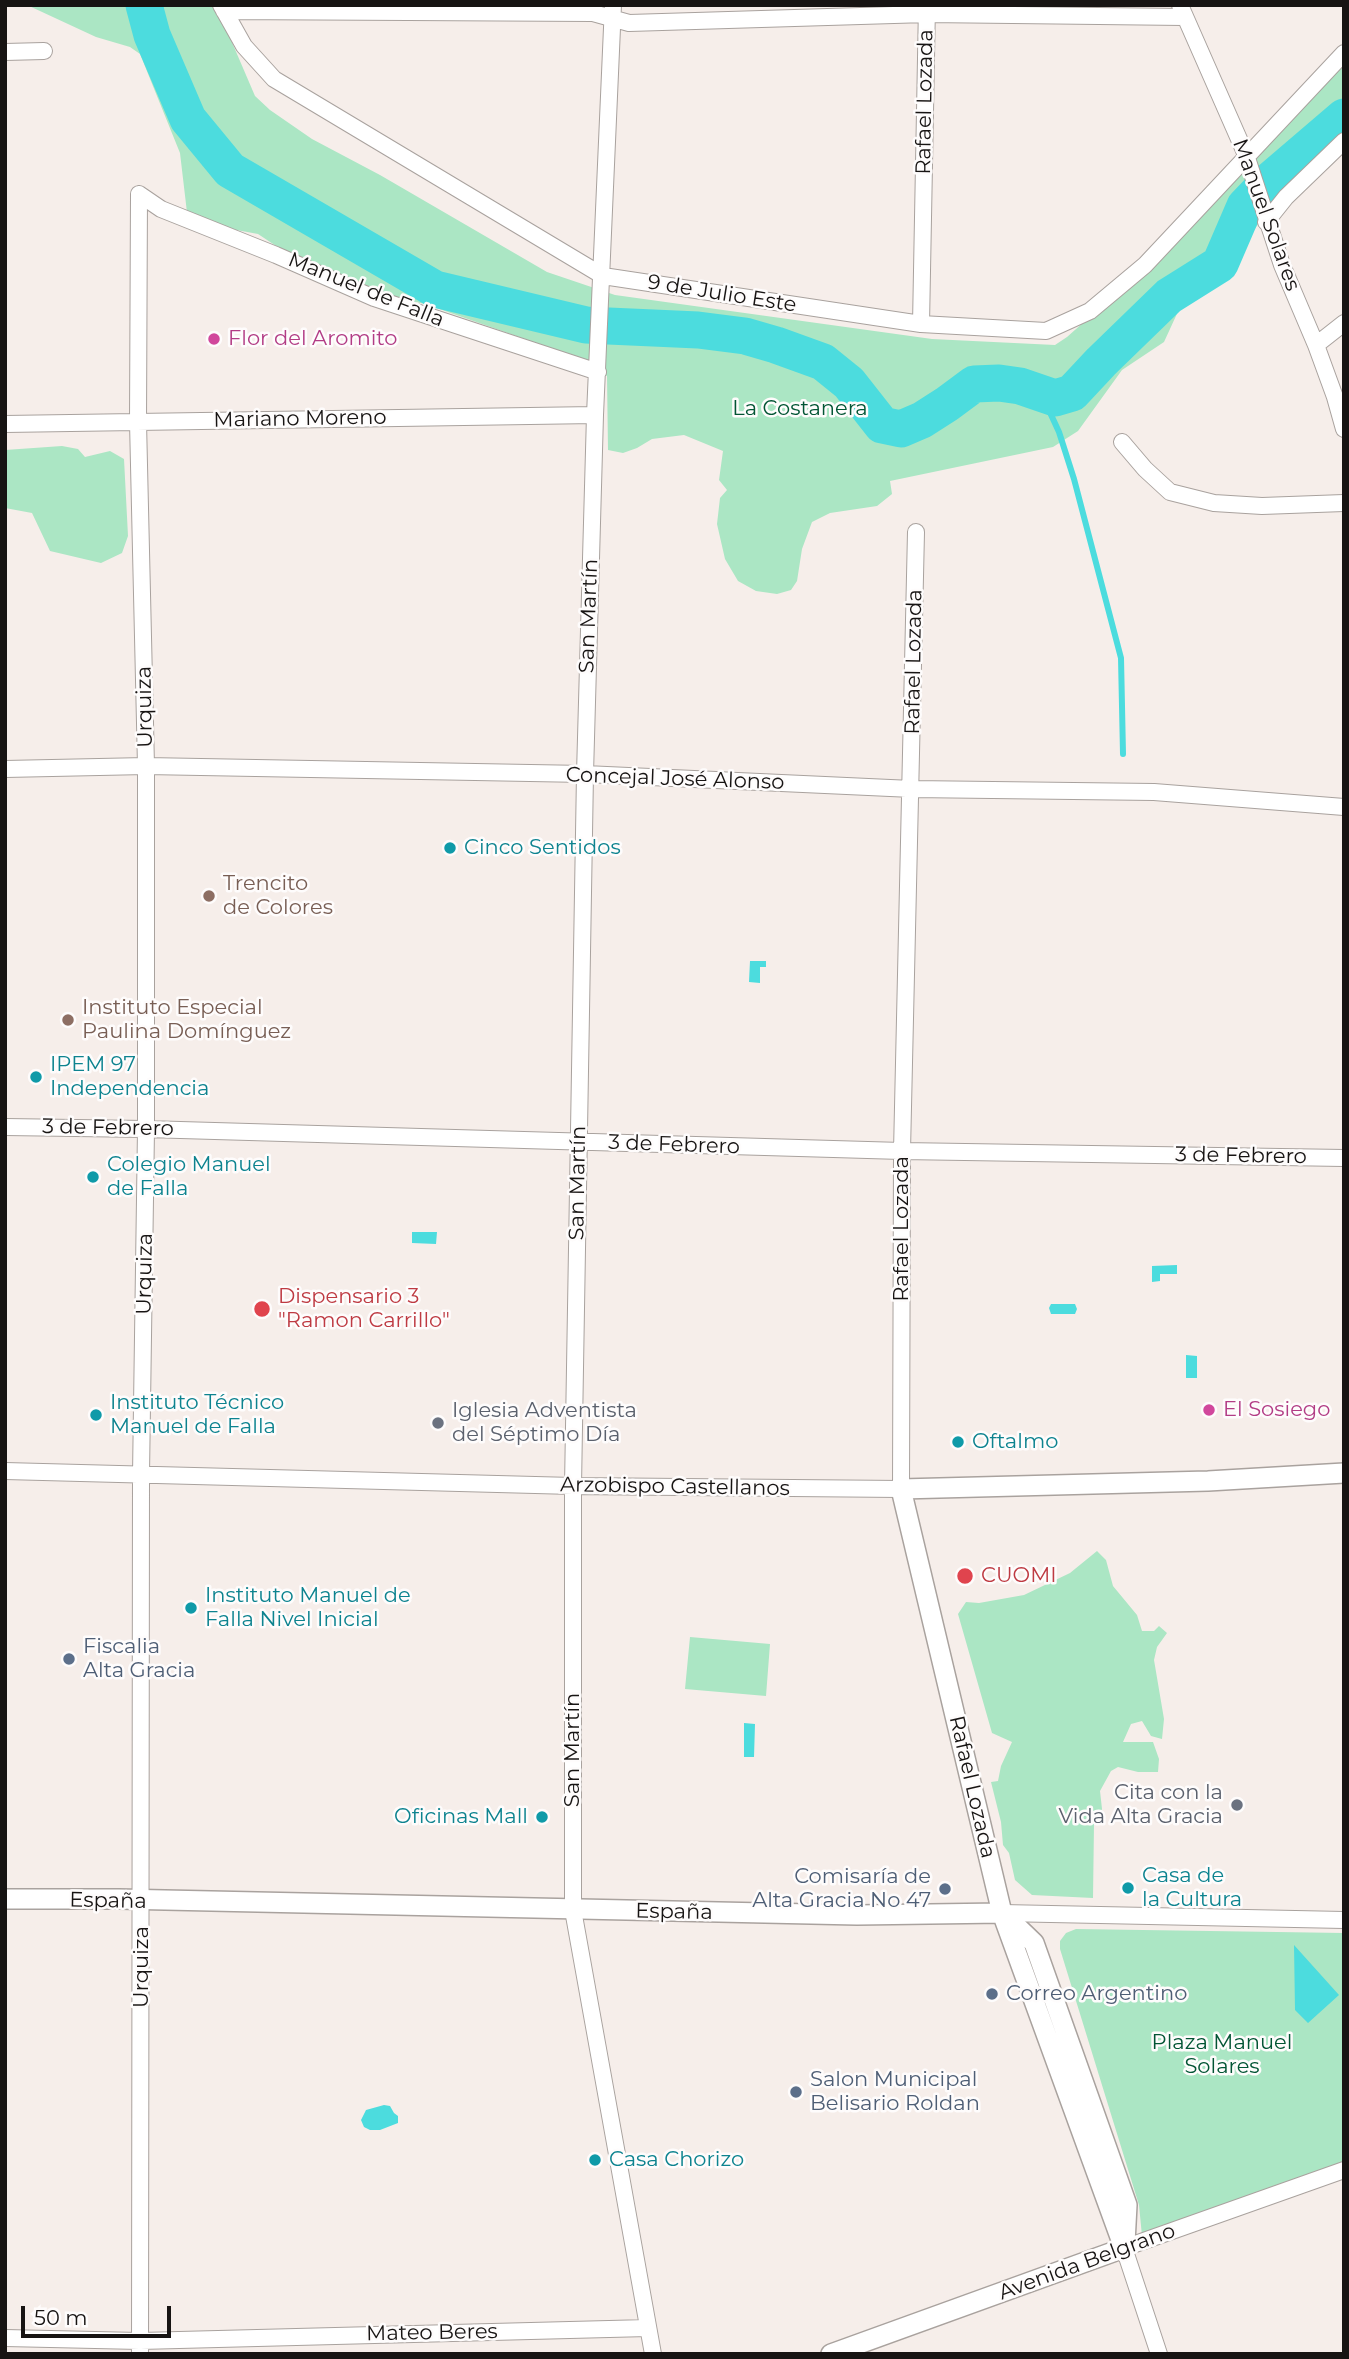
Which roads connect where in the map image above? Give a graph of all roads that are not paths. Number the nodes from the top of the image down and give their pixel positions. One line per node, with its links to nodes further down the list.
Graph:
1 (223, 8): 4 (street); 12 (street, 9 de Julio Este)
2 (927, 10): 3 (street); 4 (street); 14 (street, Rafael Lozada)
3 (1182, 11): 9 (street, Manuel Solares)
4 (613, 12): 12 (street, San Martín)
5 (44, 51): 6 (street)
6 (5, 52)
7 (1344, 53): 9 (street, 9 de Julio Este)
8 (1344, 141): 11 (street)
9 (1247, 159): 11 (street, Manuel Solares); 14 (street, 9 de Julio Este)
10 (139, 194): 16 (street, Manuel de Falla); 18 (street, Urquiza)
11 (1265, 218): 15 (street, Manuel Solares)
12 (603, 280): 14 (street, 9 de Julio Este); 16 (street, San Martín)
13 (1344, 323): 15 (street)
14 (921, 324)
15 (1316, 345): 20 (street, Manuel Solares)
16 (598, 367): 17 (street, San Martín)
17 (595, 415): 18 (street, Mariano Moreno); 26 (street, San Martín)
18 (138, 422): 19 (street, Mariano Moreno); 24 (street, Urquiza)
19 (5, 424)
20 (1344, 429)
21 (1122, 442): 22 (street)
22 (1344, 503)
23 (916, 532): 27 (street, Rafael Lozada)
24 (146, 766): 25 (street, Concejal José Alonso); 26 (street, Concejal José Alonso); 30 (street, Urquiza)
25 (5, 769)
26 (585, 774): 27 (street, Concejal José Alonso); 31 (street, San Martín)
27 (912, 789): 28 (street, Concejal José Alonso); 32 (street, Rafael Lozada)
28 (1344, 807)
29 (5, 1127): 30 (street, 3 de Febrero)
30 (146, 1129): 31 (street, 3 de Febrero); 36 (street, Urquiza)
31 (579, 1142): 32 (street, 3 de Febrero); 37 (street, San Martín)
32 (902, 1151): 33 (street, 3 de Febrero); 38 (street, Rafael Lozada)
33 (1344, 1158)
34 (5, 1471): 36 (street, Arzobispo Castellanos)
35 (1344, 1473): 38 (street, Arzobispo Castellanos)
36 (141, 1475): 37 (street, Arzobispo Castellanos); 40 (street, Urquiza)
37 (573, 1486): 38 (street, Arzobispo Castellanos); 41 (street, San Martín)
38 (901, 1489): 42 (street, Rafael Lozada)
39 (5, 1899): 40 (street, España)
40 (142, 1902): 41 (street, España); 48 (street, Urquiza)
41 (573, 1910): 42 (street, España); 46 (street, San Martín)
42 (1002, 1913): 43 (street, España); 45 (street)
43 (1344, 1920)
44 (1344, 2170): 45 (street, Avenida Belgrano)
45 (1124, 2248): 50 (street, Avenida Belgrano); 51 (street)
46 (648, 2328): 48 (street, Mateo Beres); 49 (street, San Martín)
47 (5, 2338): 48 (street, Mateo Beres)
48 (140, 2347)
49 (653, 2354)
50 (831, 2354)
51 (1159, 2354)

